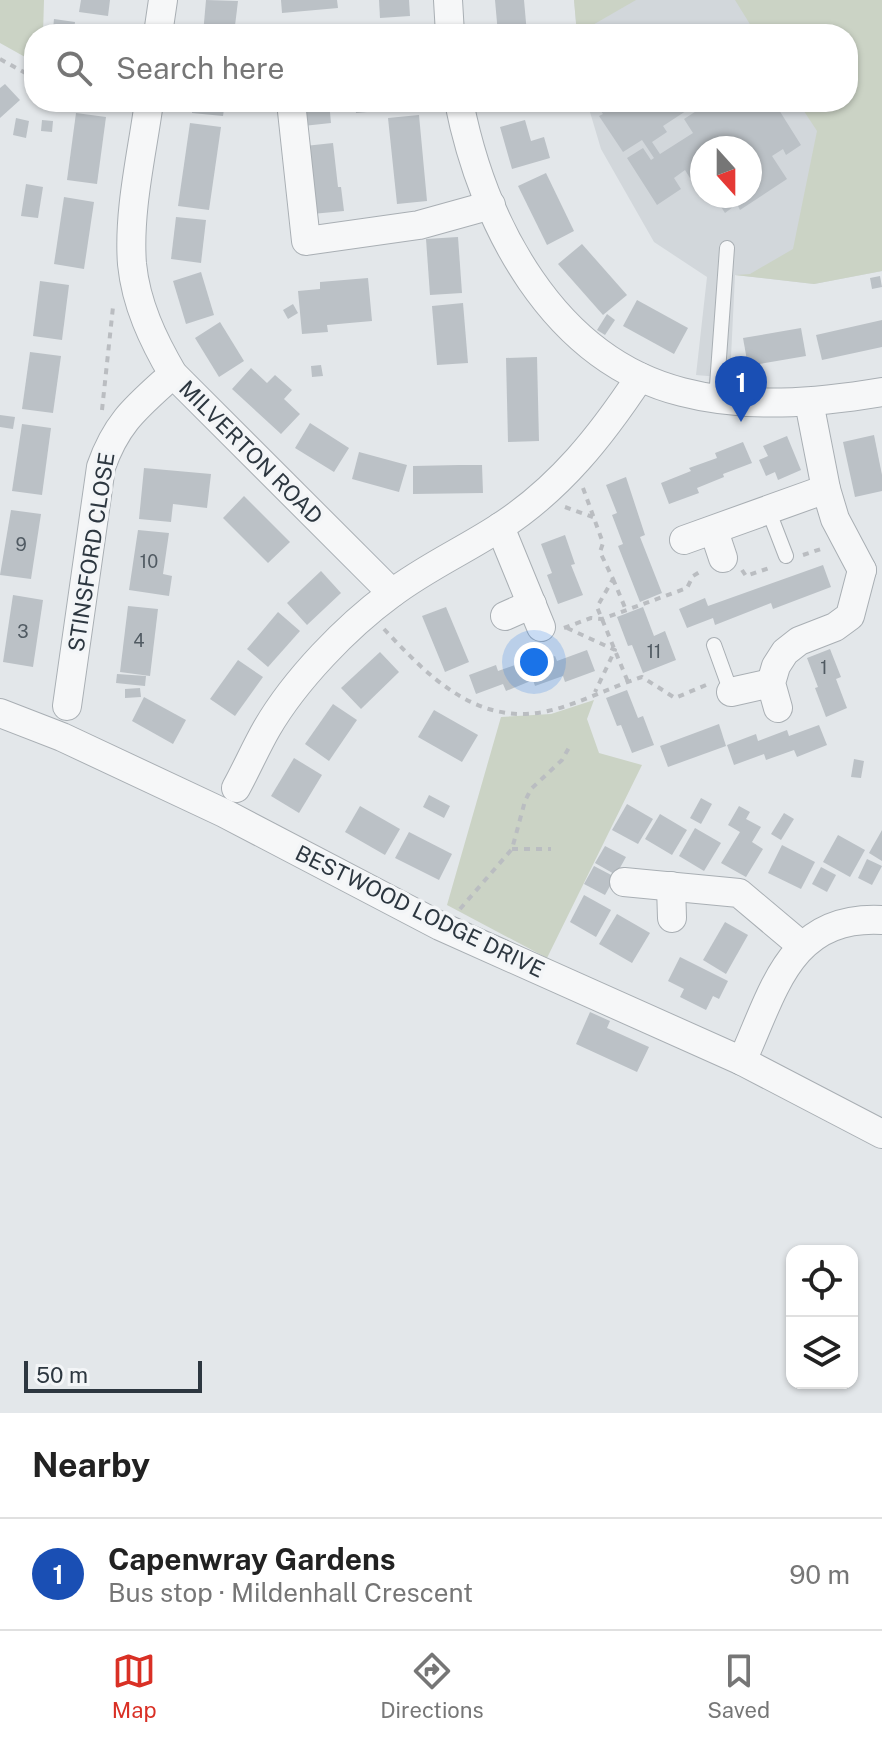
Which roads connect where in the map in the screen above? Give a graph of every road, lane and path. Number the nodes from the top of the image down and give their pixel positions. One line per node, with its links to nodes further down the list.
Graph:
1 (163, 0): 3 (street)
2 (448, 0): 4 (street)
3 (159, 24)
4 (449, 24)
5 (0, 59): 6 (path)
6 (24, 72)
7 (148, 112): 12 (street, MILVERTON ROAD)
8 (292, 112): 10 (street)
9 (461, 112): 10 (street)
10 (491, 205): 14 (street)
11 (727, 248): 16 (lane)
12 (132, 264): 13 (street, MILVERTON ROAD); 18 (path)
13 (173, 374): 18 (street, STINSFORD CLOSE); 28 (street, MILVERTON ROAD)
14 (640, 377): 16 (street); 19 (street)
15 (882, 392): 17 (street)
16 (716, 399): 17 (street)
17 (809, 402): 20 (street)
18 (110, 441): 40 (street, STINSFORD CLOSE)
19 (574, 466): 22 (street); 27 (path)
20 (826, 489): 21 (street); 26 (street)
21 (769, 512): 24 (street); 25 (lane)
22 (500, 527): 28 (street); 33 (street)
23 (684, 540): 24 (street)
24 (719, 544): 29 (path)
25 (786, 556)
26 (872, 568): 38 (street)
27 (613, 579): 29 (path); 32 (path)
28 (392, 593): 30 (street)
29 (626, 610): 32 (path)
30 (369, 612): 39 (path); 43 (street)
31 (505, 616): 33 (street)
32 (602, 619): 34 (path); 36 (path)
33 (546, 620): 36 (path)
34 (579, 622)
35 (714, 645): 38 (lane)
36 (615, 650): 37 (path); 39 (path)
37 (628, 682): 38 (path); 39 (path)
38 (731, 692)
39 (594, 694)
40 (67, 706)
41 (0, 713): 50 (street, BESTWOOD LODGE DRIVE)
42 (571, 744): 44 (path)
43 (236, 788)
44 (512, 849): 45 (path); 50 (path)
45 (551, 849)
46 (624, 882): 47 (street)
47 (671, 886): 48 (street); 51 (street)
48 (672, 918)
49 (882, 920): 51 (street)
50 (440, 926): 52 (street, BESTWOOD LODGE DRIVE)
51 (802, 946): 52 (street)
52 (742, 1061): 53 (street, BESTWOOD LODGE DRIVE)
53 (882, 1134)

